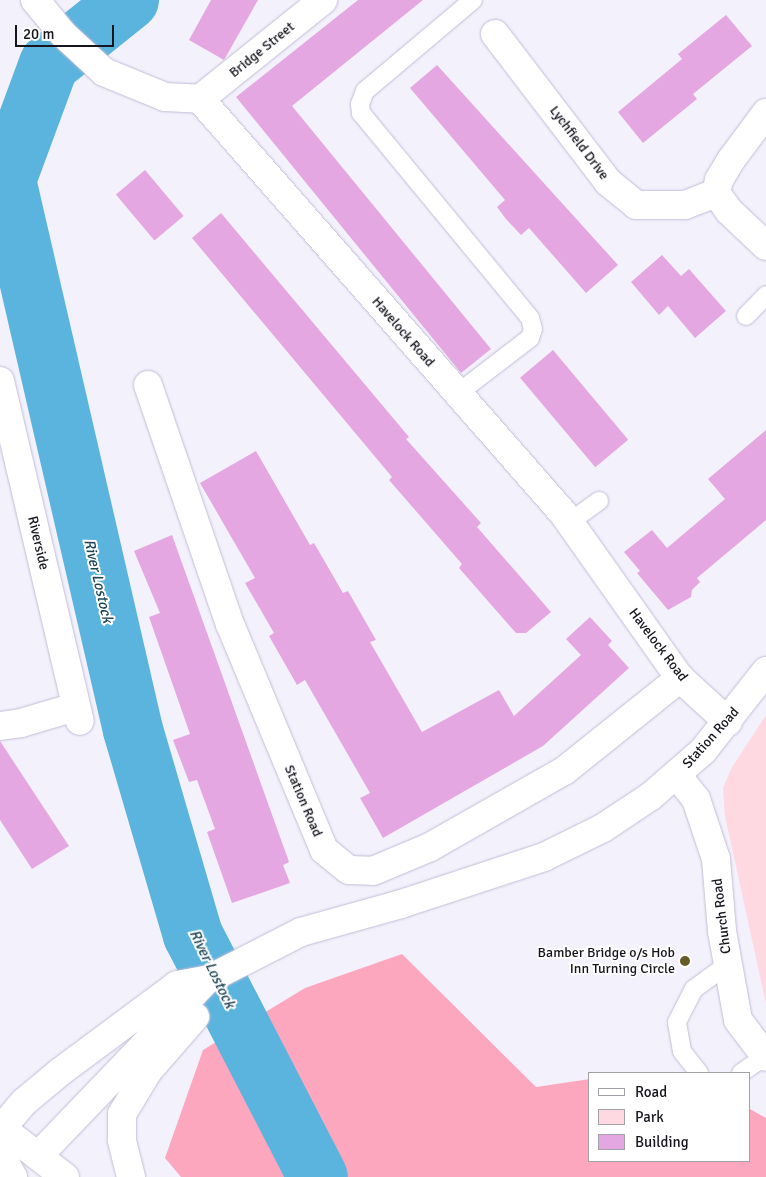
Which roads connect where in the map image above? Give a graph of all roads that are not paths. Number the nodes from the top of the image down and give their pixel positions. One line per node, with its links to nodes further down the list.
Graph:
1 (35, 0): 5 (main road)
2 (473, 0): 13 (lane)
3 (314, 3): 5 (main road, Bridge Street)
4 (495, 34): 7 (main road, Lychfield Drive)
5 (200, 99): 13 (main road, Havelock Road)
6 (766, 113): 7 (main road)
7 (716, 193): 8 (main road)
8 (766, 246)
9 (766, 295): 10 (lane)
10 (746, 316)
11 (0, 381): 19 (main road, Riverside)
12 (148, 385): 17 (main road, Station Road)
13 (457, 394): 15 (main road, Havelock Road)
14 (599, 501): 15 (lane)
15 (570, 522): 17 (main road, Havelock Road)
16 (766, 671): 18 (main road, Station Road)
17 (680, 678): 18 (main road, Havelock Road)
18 (728, 722): 20 (main road, Station Road)
19 (0, 726)
20 (677, 775): 21 (main road, Church Road); 22 (main road, Station Road)
21 (728, 964): 23 (main road, Church Road); 24 (lane)
22 (207, 980): 26 (main road, Station Road); 27 (main road, Station Road); 30 (main road)
23 (765, 1056): 25 (lane)
24 (698, 1072)
25 (742, 1072)
26 (1, 1128): 27 (main road); 28 (main road)
27 (38, 1156): 29 (main road)
28 (13, 1177)
29 (65, 1177)
30 (131, 1177)

